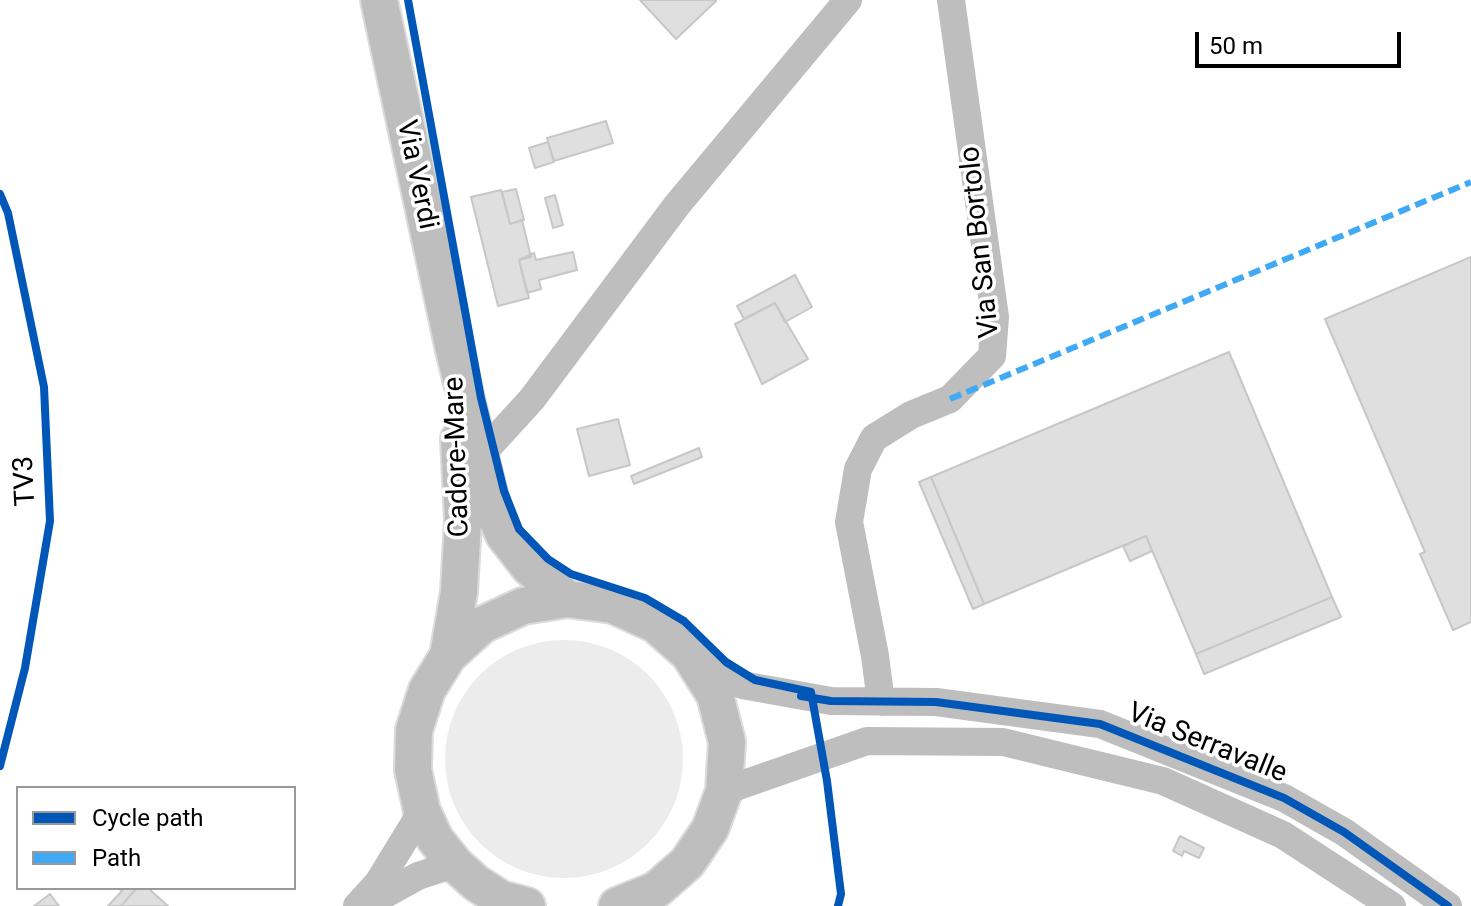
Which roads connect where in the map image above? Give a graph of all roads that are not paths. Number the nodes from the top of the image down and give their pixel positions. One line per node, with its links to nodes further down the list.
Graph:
1 (379, 0): 4 (main road, Via Verdi)
2 (848, 0): 5 (street)
3 (951, 0): 9 (street, Via San Bortolo)
4 (454, 350): 5 (main road, Cadore-Mare); 8 (main road, Cadore-Mare)
5 (480, 456): 6 (main road, Cadore-Mare)
6 (567, 599): 7 (main road); 8 (main road)
7 (689, 654): 9 (street, Via Serravalle); 10 (main road)
8 (448, 656): 12 (main road)
9 (881, 702): 11 (street, Via Serravalle)
10 (724, 791): 13 (street, Via Serravalle); 15 (main road)
11 (1284, 798): 13 (street); 16 (street, Via Serravalle)
12 (422, 811): 14 (main road); 18 (street)
13 (1266, 827): 21 (street, Via Serravalle)
14 (455, 864): 17 (main road); 19 (street)
15 (653, 898): 20 (main road)
16 (1437, 903)
17 (512, 904)
18 (357, 906)
19 (365, 906)
20 (617, 906)
21 (1392, 906)

